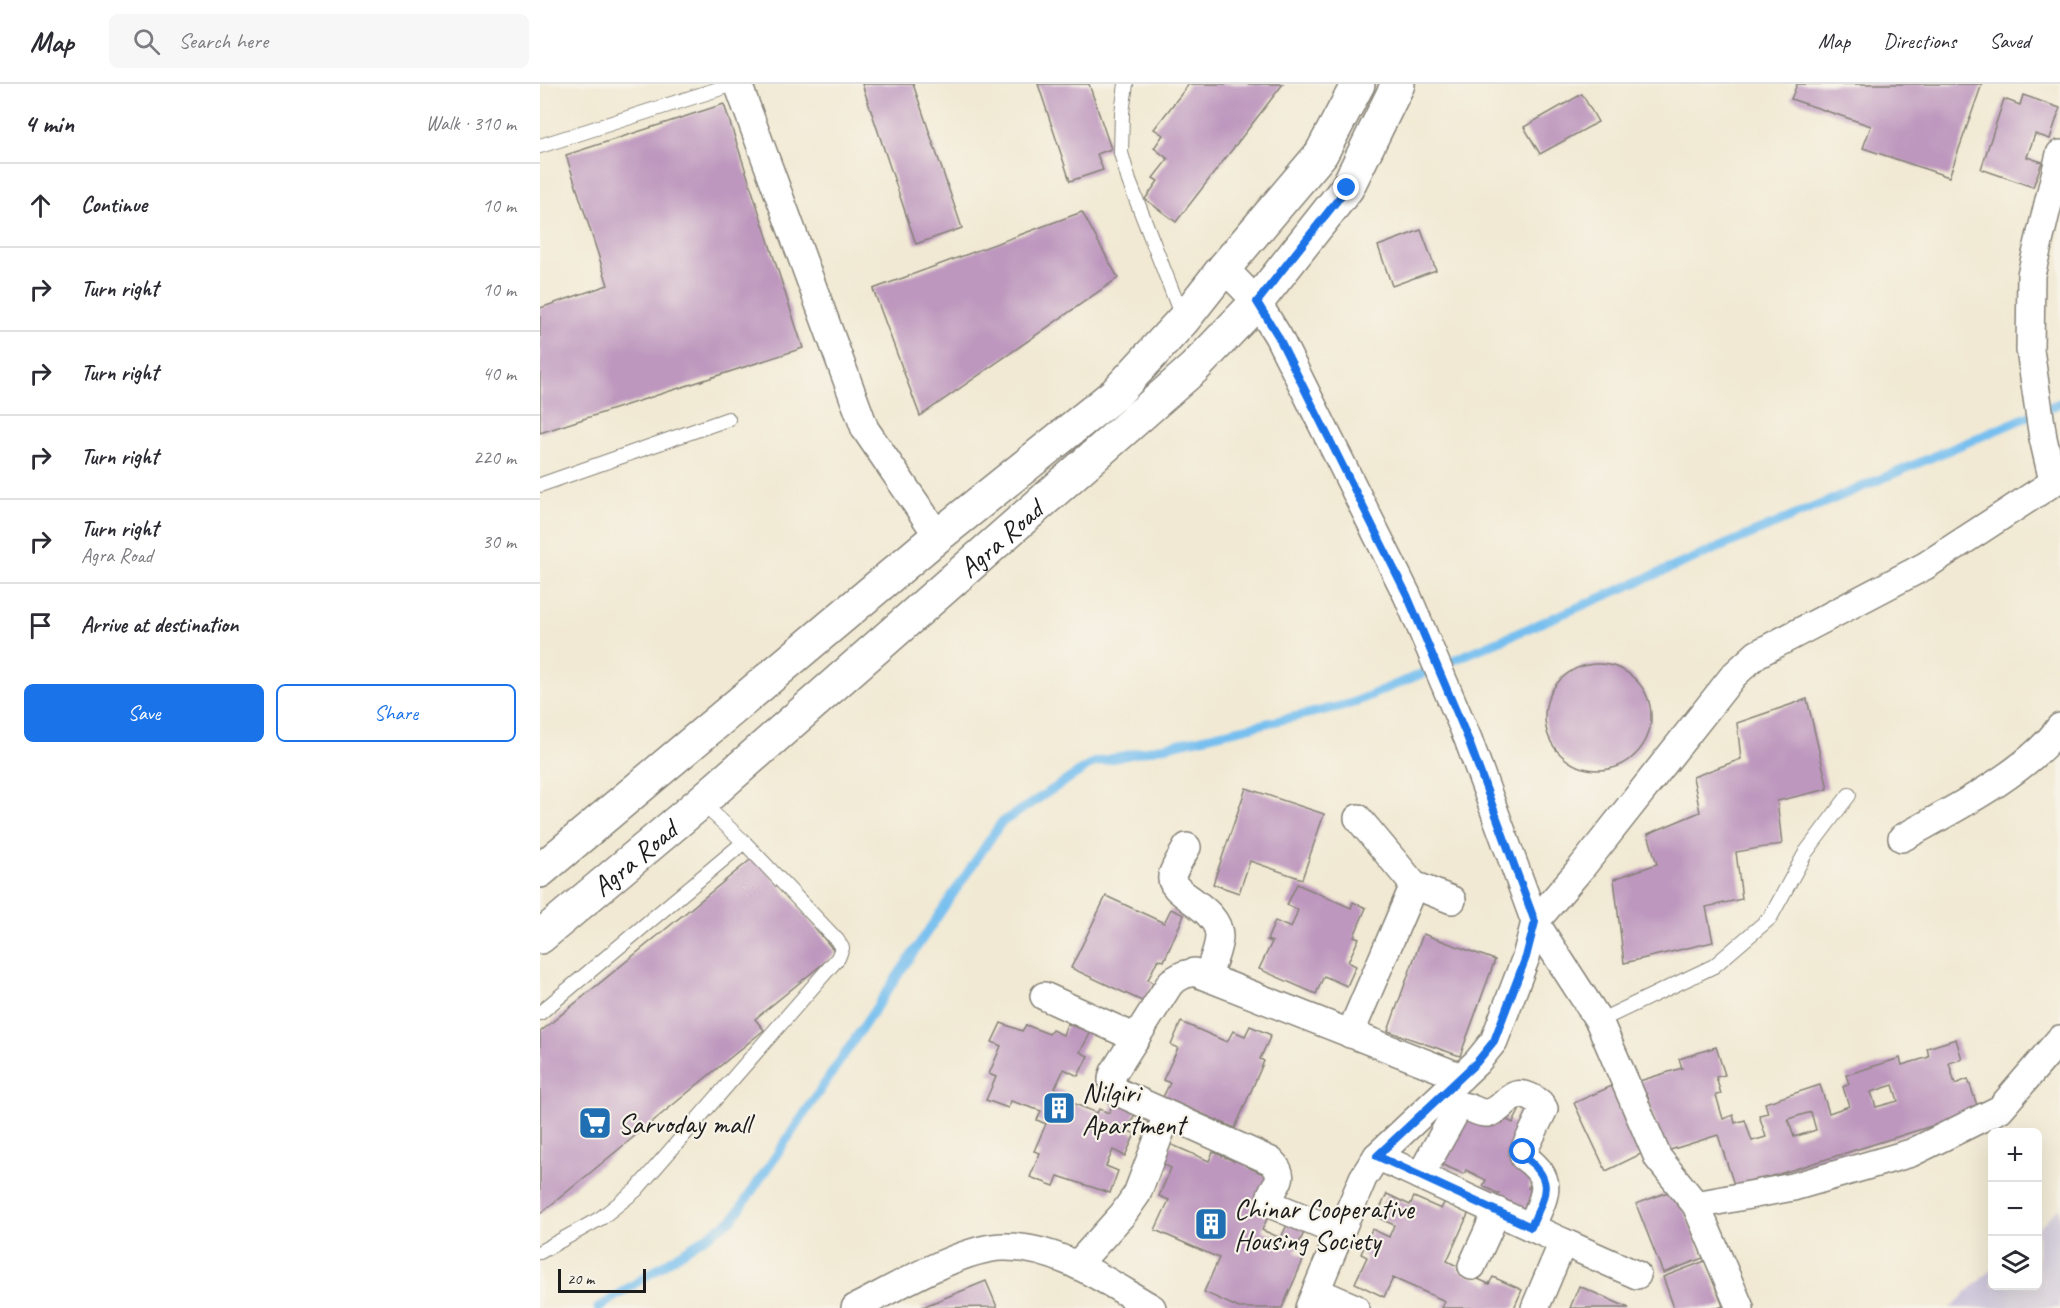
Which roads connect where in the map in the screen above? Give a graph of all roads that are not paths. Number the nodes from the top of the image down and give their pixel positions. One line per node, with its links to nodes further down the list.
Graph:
1 (736, 84): 5 (lane); 13 (street)
2 (1126, 84): 9 (lane)
3 (1358, 84): 7 (main road, Agra Road)
4 (1398, 84): 8 (main road, Agra Road)
5 (540, 146)
6 (2060, 154): 11 (street)
7 (1224, 268): 8 (street); 9 (main road, Agra Road)
8 (1257, 302): 16 (main road, Agra Road); 24 (street)
9 (1183, 320): 13 (main road, Agra Road)
10 (728, 419): 12 (lane)
11 (2057, 479): 24 (street)
12 (540, 485)
13 (938, 536): 21 (main road, Agra Road)
14 (2060, 727): 18 (street)
15 (1849, 795): 29 (lane)
16 (701, 802): 19 (lane); 25 (main road, Agra Road)
17 (1358, 818): 22 (street)
18 (1902, 838)
19 (744, 842): 28 (lane); 42 (lane)
20 (1187, 847): 26 (street)
21 (540, 872)
22 (1414, 885): 23 (street); 30 (street)
23 (1452, 900)
24 (1535, 922): 29 (street); 33 (street)
25 (540, 937)
26 (1207, 977): 30 (street); 31 (street)
27 (1044, 996): 31 (street)
28 (540, 1013)
29 (1599, 1021): 37 (street)
30 (1350, 1034): 33 (street)
31 (1136, 1038): 34 (street)
32 (2060, 1039): 37 (street)
33 (1461, 1077): 35 (street)
34 (1167, 1115): 40 (street); 43 (street)
35 (1377, 1156): 36 (street); 40 (street)
36 (1420, 1176): 38 (street); 39 (street)
37 (1696, 1205): 51 (street)
38 (1497, 1211): 39 (street); 44 (street)
39 (1531, 1227): 41 (street)
40 (1340, 1233): 46 (street)
41 (1563, 1242): 45 (street); 50 (street)
42 (540, 1252)
43 (1077, 1265): 47 (street); 48 (street)
44 (1472, 1266)
45 (1637, 1275)
46 (1313, 1300): 49 (street)
47 (855, 1308)
48 (1152, 1308)
49 (1355, 1308)
50 (1535, 1308)
51 (1740, 1308)

